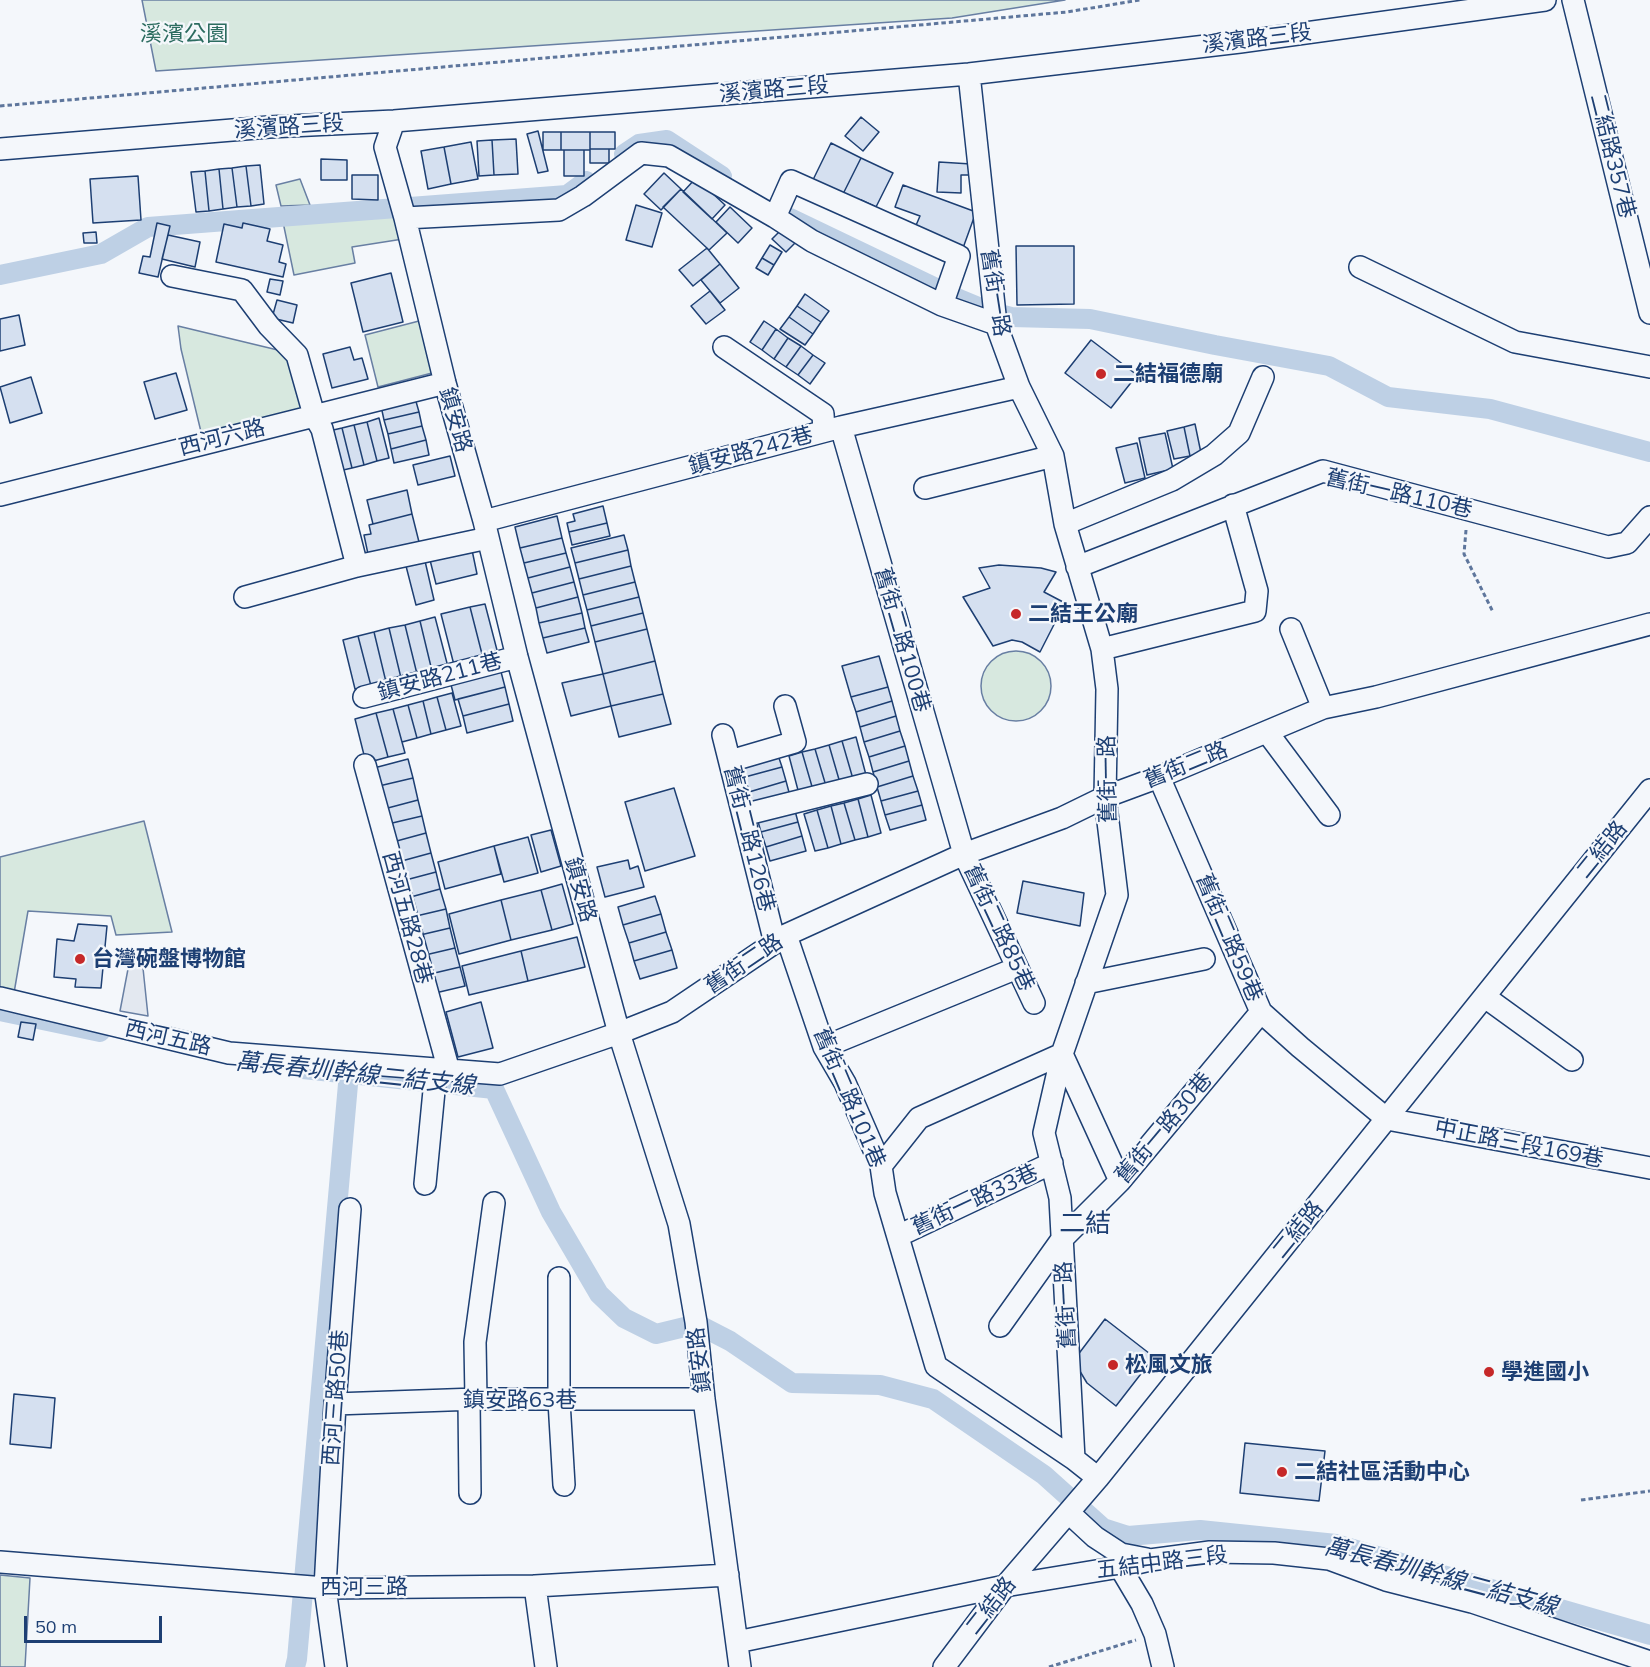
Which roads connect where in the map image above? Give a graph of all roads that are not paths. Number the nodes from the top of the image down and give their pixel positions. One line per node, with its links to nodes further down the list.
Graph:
1 (1545, 0): 3 (street, 溪濱路三段)
2 (1573, 0): 11 (street, 二結路357巷)
3 (969, 74): 4 (street, 溪濱路三段); 12 (street, 舊街一路)
4 (394, 121): 5 (street, 溪濱路三段); 7 (street, 鎮安路)
5 (0, 149)
6 (775, 217): 7 (street); 10 (street); 10 (street)
7 (405, 218): 16 (street, 鎮安路)
8 (1360, 267): 14 (street)
9 (172, 276): 18 (street)
10 (942, 305): 12 (street)
11 (1650, 313)
12 (996, 324): 17 (street, 舊街一路)
13 (724, 347): 19 (street, 舊街二路100巷)
14 (1650, 367)
15 (1263, 377): 25 (street)
16 (445, 383): 18 (street, 西河六路); 26 (street, 鎮安路)
17 (1019, 387): 19 (street, 鎮安路242巷); 20 (street, 舊街一路)
18 (314, 415): 22 (street, 西河六路); 27 (street)
19 (833, 429): 26 (street, 鎮安路242巷); 47 (street, 舊街二路100巷)
20 (1053, 456): 21 (street); 25 (street, 舊街一路)
21 (925, 488)
22 (0, 495)
23 (1233, 505): 24 (street, 舊街一路110巷); 28 (street, 舊街一路110巷); 32 (street)
24 (1650, 517)
25 (1065, 524): 28 (street, 舊街一路)
26 (486, 529): 27 (street, 鎮安路242巷); 33 (street, 鎮安路)
27 (357, 566): 29 (street, 鎮安路242巷)
28 (1077, 567): 32 (street, 舊街一路)
29 (245, 597)
30 (1650, 624): 36 (street, 舊街二路)
31 (1291, 629): 36 (street)
32 (1102, 649): 44 (street, 舊街一路)
33 (517, 657): 34 (street, 鎮安路211巷); 56 (street, 鎮安路)
34 (364, 697)
35 (785, 706): 39 (street)
36 (1323, 708): 37 (street, 舊街二路)
37 (1267, 732): 41 (street, 舊街二路); 46 (street)
38 (723, 735): 39 (street, 舊街二路126巷)
39 (730, 761): 45 (street, 舊街二路126巷)
40 (365, 765): 60 (street, 西河五路28巷)
41 (1159, 777): 44 (street, 舊街二路); 55 (street, 舊街二路59巷)
42 (867, 784): 45 (street)
43 (1650, 790): 52 (street, 二結路)
44 (1105, 797): 47 (street, 舊街二路); 51 (street, 舊街一路)
45 (743, 814): 48 (street, 舊街二路126巷)
46 (1329, 815)
47 (964, 854): 48 (street, 舊街二路); 50 (street, 舊街二路85巷)
48 (781, 939): 56 (street, 舊街二路); 57 (street, 舊街二路101巷)
49 (1204, 959): 51 (street)
50 (1017, 968): 54 (street, 舊街二路85巷); 57 (street)
51 (1086, 983): 58 (street, 舊街一路)
52 (1485, 997): 59 (street); 61 (street, 二結路)
53 (0, 998): 60 (street, 西河五路)
54 (1034, 1003)
55 (1261, 1012): 61 (street, 舊街二路59巷); 65 (street, 舊街一路30巷)
56 (619, 1033): 60 (street, 西河五路); 73 (street, 鎮安路)
57 (824, 1047): 64 (street, 舊街二路101巷)
58 (1062, 1054): 62 (street, 舊街一路); 64 (street); 65 (street)
59 (1572, 1060)
60 (442, 1070): 66 (street, 西河五路28巷)
61 (1387, 1119): 63 (street, 中正路三段169巷); 80 (street, 二結路)
62 (1052, 1163): 69 (street, 舊街一路33巷); 70 (street, 舊街一路)
63 (1643, 1163)
64 (881, 1166): 69 (street, 舊街二路101巷)
65 (1120, 1181): 70 (street, 舊街一路30巷)
66 (425, 1184)
67 (494, 1203): 74 (street)
68 (350, 1209): 76 (street, 西河三路50巷)
69 (898, 1236): 77 (street, 舊街二路101巷)
70 (1062, 1239): 72 (street, 舊街一路30巷); 77 (street, 舊街一路)
71 (559, 1278): 75 (street)
72 (1000, 1326)
73 (704, 1399): 75 (street, 鎮安路63巷); 84 (street, 鎮安路)
74 (473, 1400): 75 (street, 鎮安路63巷); 76 (street, 鎮安路63巷); 79 (street)
75 (559, 1401): 78 (street)
76 (335, 1404): 87 (street, 西河三路50巷)
77 (1074, 1459): 80 (street)
78 (564, 1485)
79 (470, 1492)
80 (1081, 1498): 81 (street); 86 (street, 二結路)
81 (1150, 1560): 83 (street, 五結中路三段); 89 (street, 五結中路三段)
82 (0, 1562): 87 (street, 西河三路)
83 (1120, 1567): 86 (street, 五結中路三段); 94 (street)
84 (728, 1575): 85 (street, 西河三路); 88 (street, 鎮安路)
85 (535, 1586): 87 (street, 西河三路); 91 (street)
86 (1005, 1586): 88 (street, 五結中路三段); 93 (street, 二結路)
87 (325, 1588): 90 (street, 西河三路50巷)
88 (737, 1642): 92 (street, 鎮安路)
89 (1650, 1662)
90 (336, 1667)
91 (546, 1667)
92 (740, 1667)
93 (944, 1667)
94 (1163, 1667)

